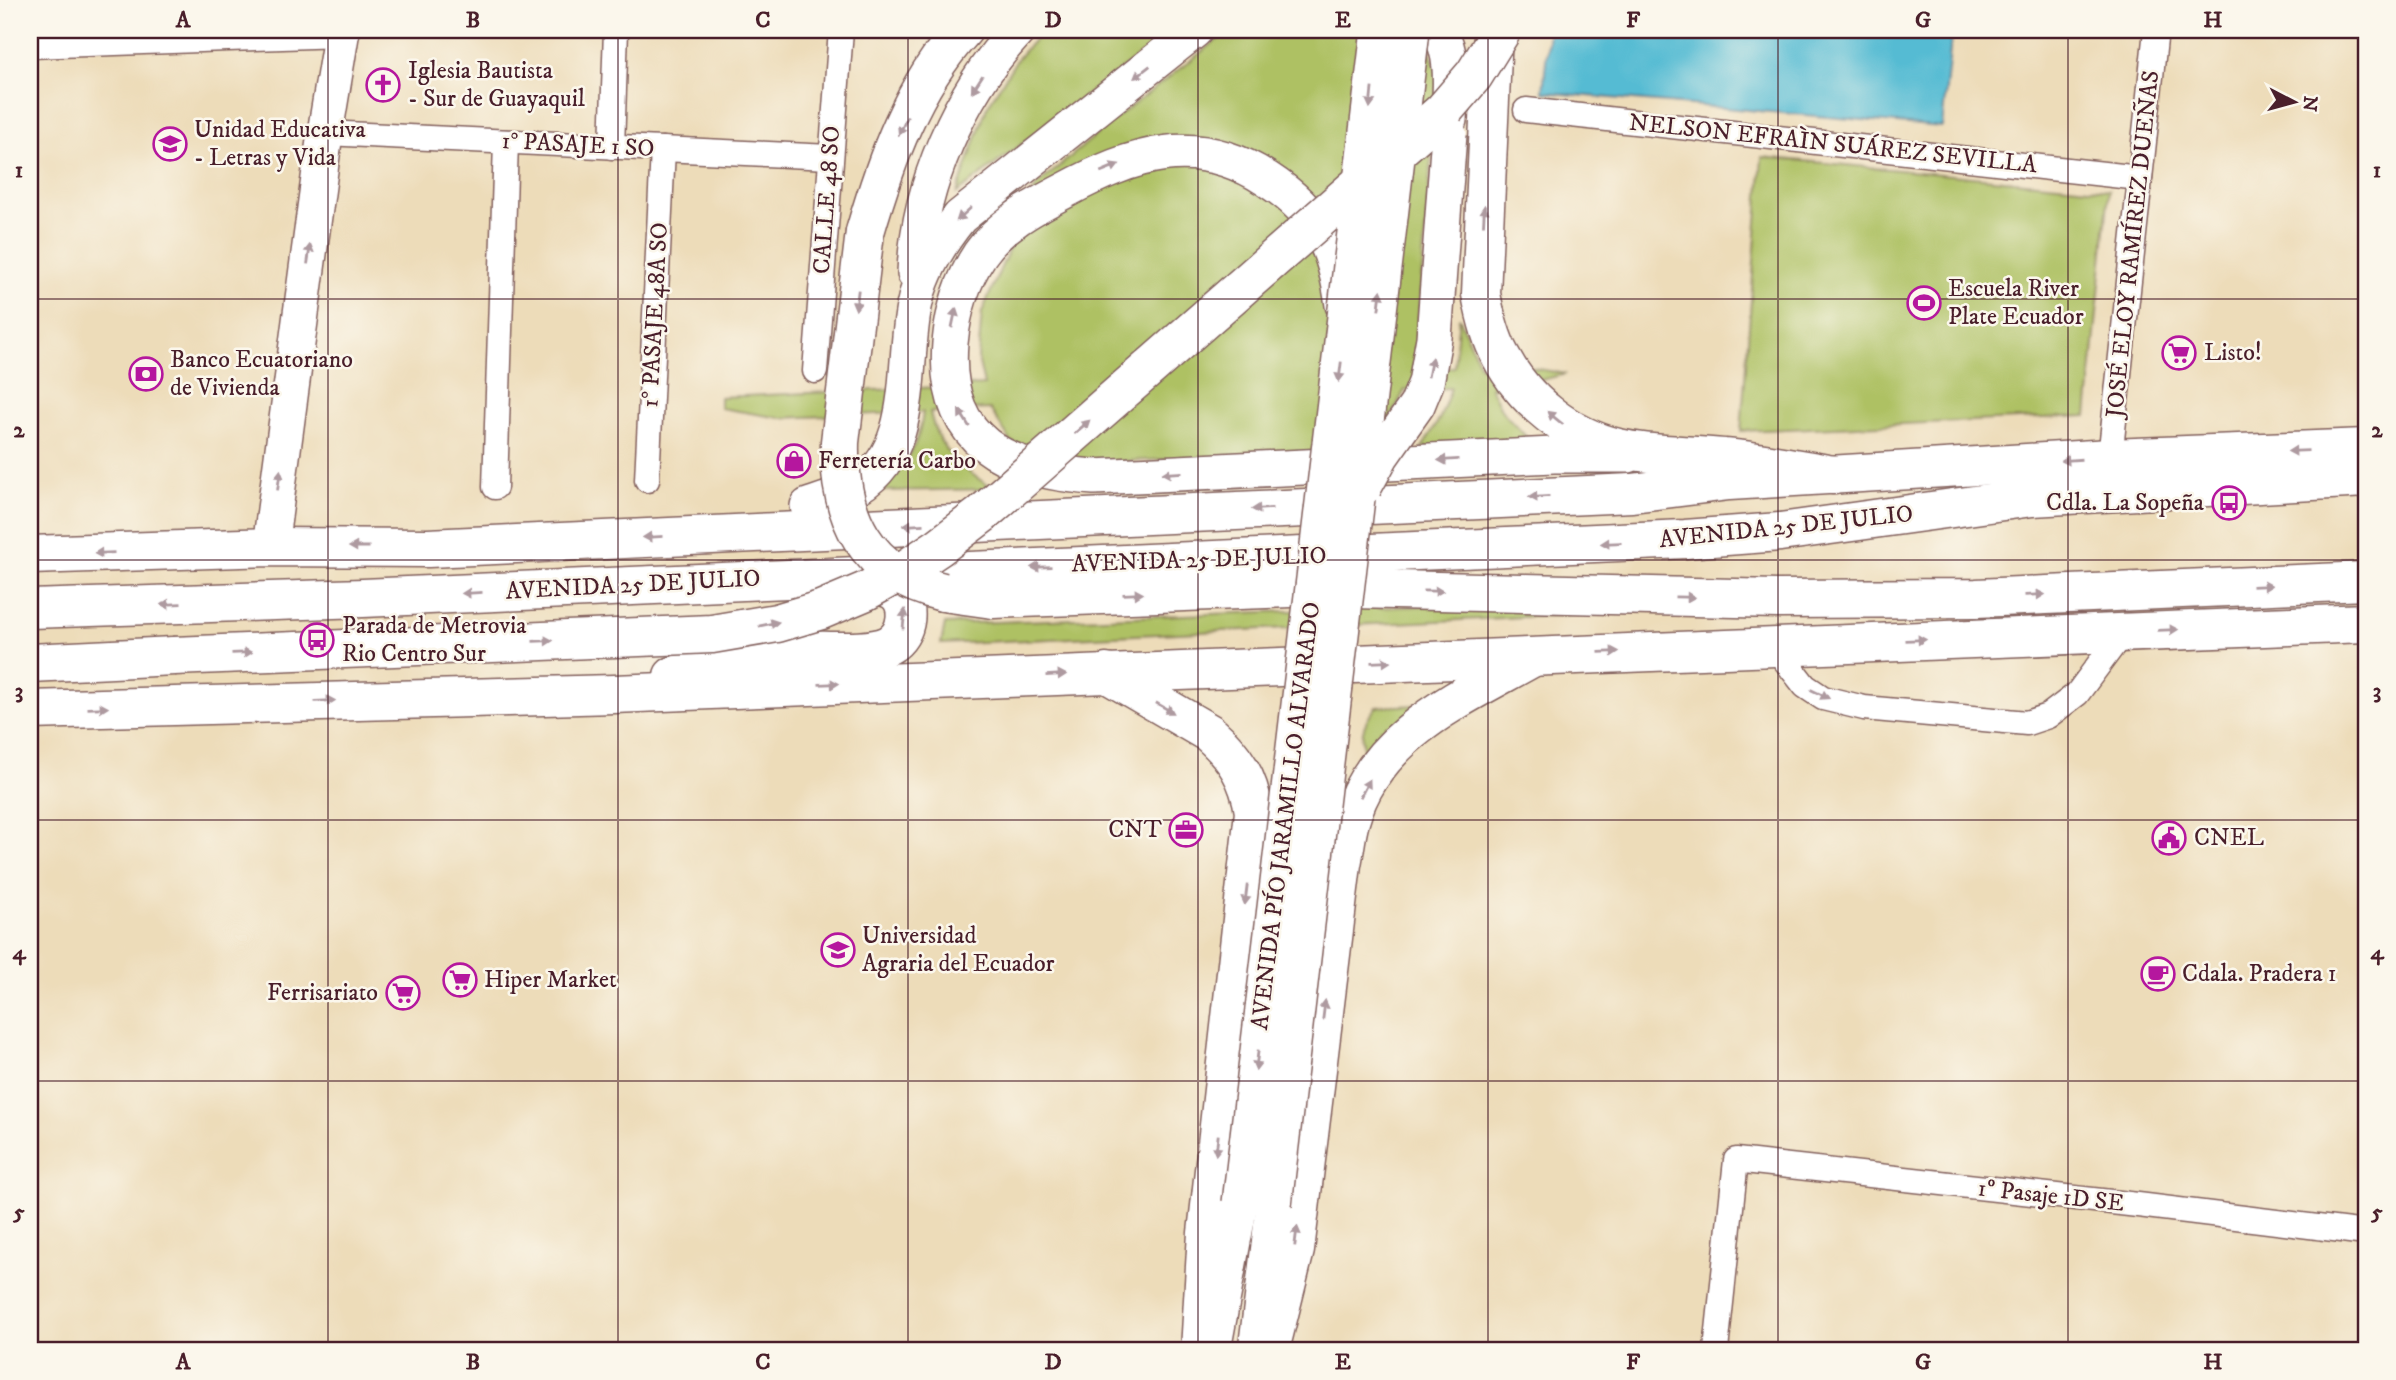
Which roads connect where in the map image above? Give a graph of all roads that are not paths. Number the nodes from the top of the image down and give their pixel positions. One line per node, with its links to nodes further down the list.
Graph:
1 (616, 30): 18 (street)
2 (841, 30): 20 (street, CALLE 48 SO)
3 (1018, 30): 22 (main road, one-way to 22)
4 (1195, 30): 22 (main road, one-way to 22)
5 (1379, 30): 23 (main road, AVENIDA PÍO JARAMILLO ALVARADO, one-way to 23, bridge)
6 (1412, 30): 34 (main road, AVENIDA PÍO JARAMILLO ALVARADO, one-way to 6, bridge)
7 (1438, 30): 34 (main road, one-way to 7, bridge)
8 (1493, 30): 26 (main road, one-way to 8)
9 (1502, 30): 47 (main road, one-way to 9, bridge)
10 (2157, 30): 21 (street, JOSÉ ELOY RAMÍREZ DUEÑAS)
11 (341, 32): 12 (street); 16 (main road)
12 (102, 37): 14 (street)
13 (956, 38): 41 (main road, AVENIDA 25 DE JULIO, one-way to 41, bridge)
14 (30, 46)
15 (1526, 110): 21 (street, NELSON EFRAÌN SUÁREZ SEVILLA)
16 (326, 133): 17 (street, 1° PASAJE 1 SO); 36 (main road, one-way to 16)
17 (506, 142): 18 (street, 1° PASAJE 1 SO); 31 (street)
18 (612, 147): 19 (street, 1° PASAJE 1 SO)
19 (663, 149): 20 (street, 1° PASAJE 1 SO); 30 (street, 1° PASAJE 48A SO)
20 (830, 157): 24 (street, CALLE 48 SO)
21 (2140, 178): 27 (street, JOSÉ ELOY RAMÍREZ DUEÑAS)
22 (914, 305): 33 (main road)
23 (1345, 324): 26 (main road, one-way to 23, bridge); 51 (main road, AVENIDA PÍO JARAMILLO ALVARADO, one-way to 51, bridge)
24 (815, 371)
25 (2366, 448): 27 (main road, AVENIDA 25 DE JULIO, one-way to 27)
26 (1663, 454): 28 (main road)
27 (2110, 458): 28 (main road, AVENIDA 25 DE JULIO, one-way to 28)
28 (1834, 475): 32 (main road); 35 (main road, AVENIDA 25 DE JULIO, one-way to 35)
29 (2366, 478): 32 (main road, AVENIDA 25 DE JULIO)
30 (647, 480)
31 (495, 487)
32 (2032, 497): 39 (main road, AVENIDA 25 DE JULIO, one-way to 39)
33 (808, 506): 35 (main road)
34 (1355, 513): 51 (main road, AVENIDA PÍO JARAMILLO ALVARADO, bridge)
35 (721, 534): 37 (main road, AVENIDA 25 DE JULIO, one-way to 37)
36 (270, 547): 37 (main road, AVENIDA 25 DE JULIO, one-way to 36); 38 (main road, AVENIDA 25 DE JULIO, one-way to 38)
37 (428, 548): 39 (main road)
38 (30, 555)
39 (794, 578): 42 (main road, AVENIDA 25 DE JULIO, one-way to 42); 49 (main road, one-way to 39)
40 (2366, 582): 41 (main road, AVENIDA 25 DE JULIO, one-way to 40)
41 (1976, 598): 45 (main road)
42 (30, 609)
43 (2366, 623): 44 (main road, one-way to 43)
44 (2123, 632): 45 (main road, one-way to 44); 45 (street, one-way to 44)
45 (1774, 646): 46 (main road, one-way to 45)
46 (1536, 656): 48 (main road, one-way to 46); 56 (main road, one-way to 46)
47 (30, 663)
48 (1106, 673): 49 (main road, one-way to 48); 53 (main road, one-way to 53)
49 (614, 694): 50 (main road, one-way to 49)
50 (30, 710)
51 (1257, 1204): 54 (main road, AVENIDA PÍO JARAMILLO ALVARADO); 55 (main road, AVENIDA PÍO JARAMILLO ALVARADO)
52 (2366, 1233): 57 (street, 1º Pasaje 1D SE)
53 (1200, 1350)
54 (1213, 1350)
55 (1256, 1350)
56 (1269, 1350)
57 (1716, 1350)

